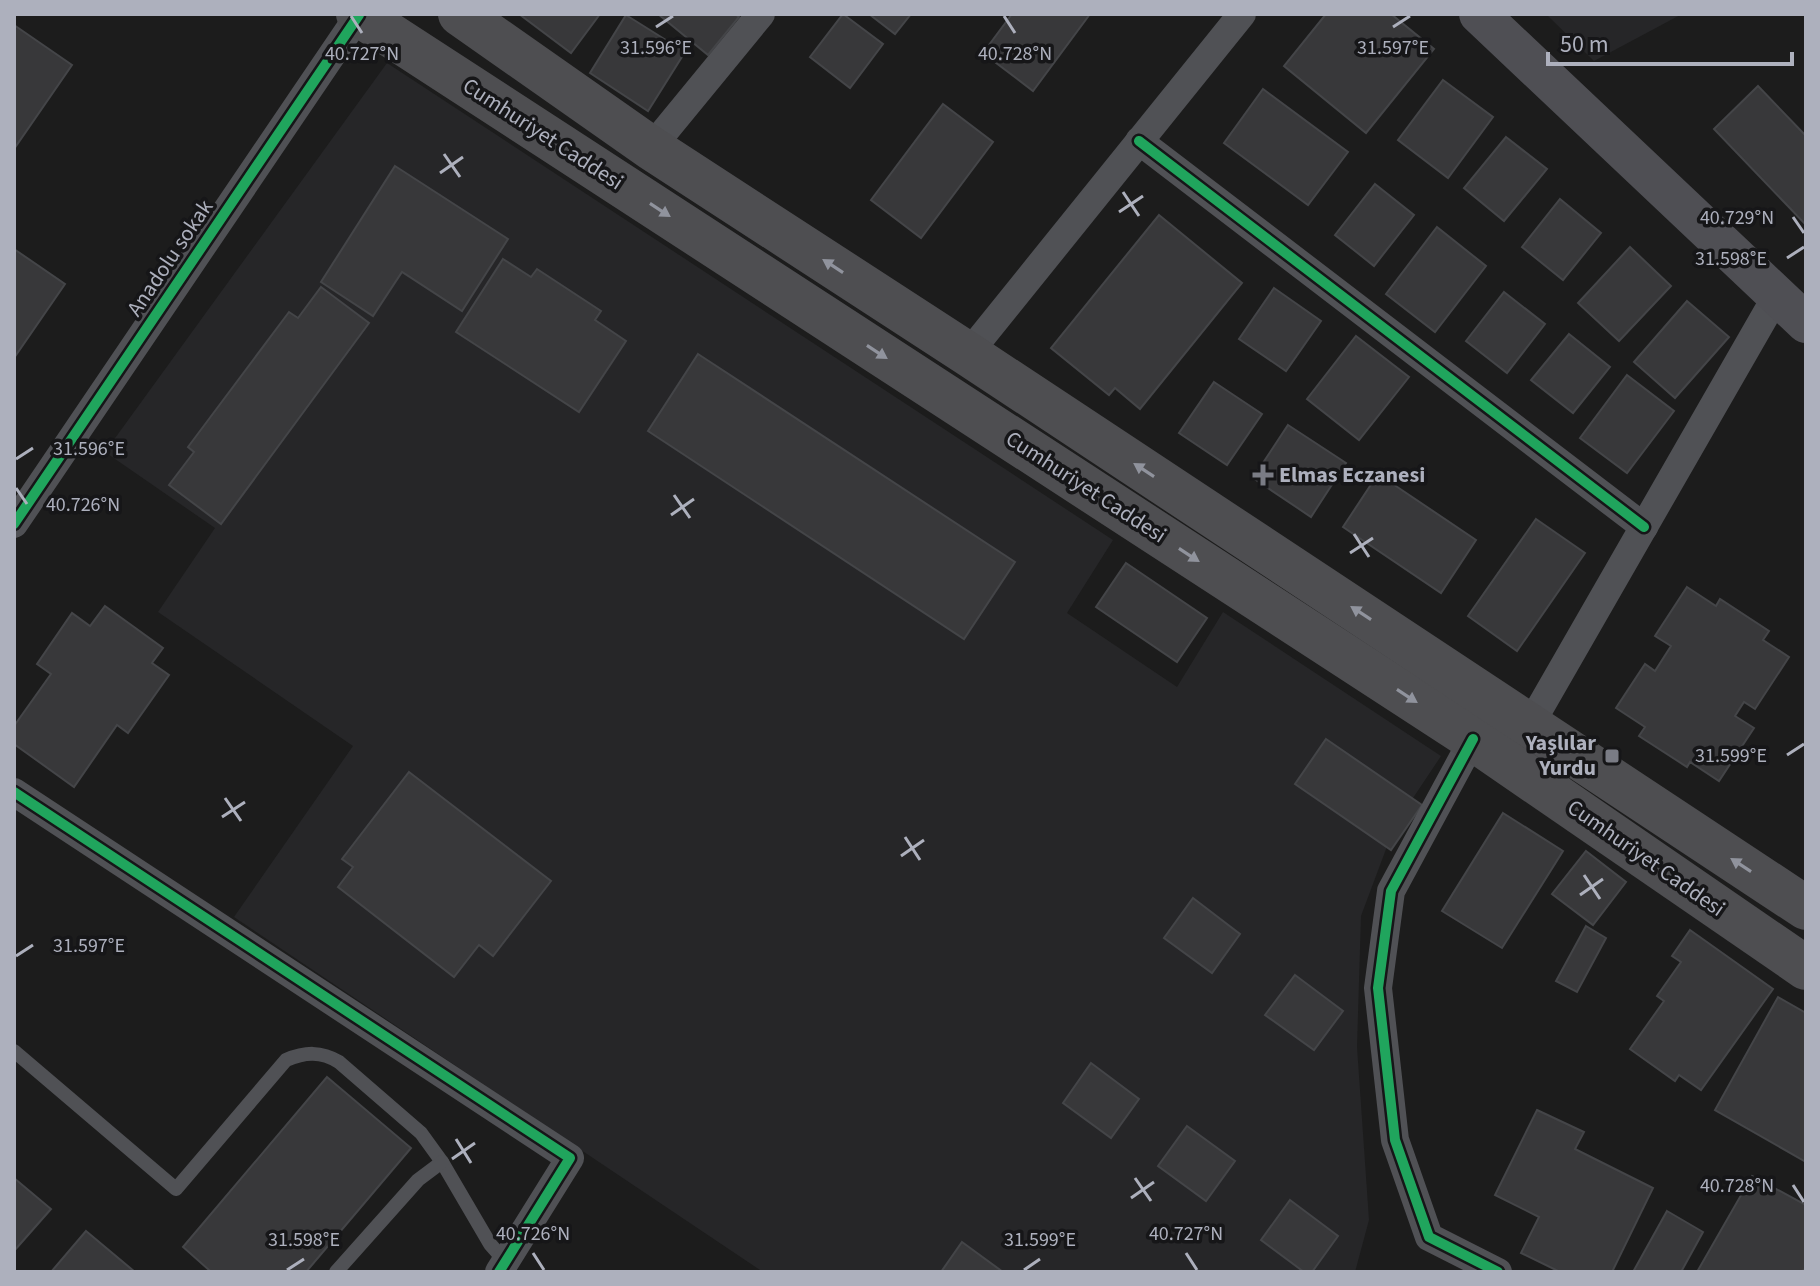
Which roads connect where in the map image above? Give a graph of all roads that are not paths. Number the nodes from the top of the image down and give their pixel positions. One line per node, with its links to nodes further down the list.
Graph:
1 (359, 14): 11 (street, Anadolu sokak); 14 (main road, Cumhuriyet Caddesi, one-way to 14)
2 (460, 14): 7 (main road, Cumhuriyet Caddesi)
3 (761, 14): 7 (street)
4 (1242, 14): 6 (street)
5 (1479, 14): 8 (main road)
6 (1139, 141): 10 (street); 12 (street)
7 (651, 148): 10 (main road, Cumhuriyet Caddesi, one-way to 7)
8 (1777, 295): 9 (main road); 12 (street)
9 (1806, 323)
10 (968, 354): 13 (main road, Cumhuriyet Caddesi, one-way to 10)
11 (14, 524)
12 (1644, 527): 13 (street)
13 (1530, 725): 16 (main road, Cumhuriyet Caddesi, one-way to 13)
14 (1473, 739): 17 (main road, Cumhuriyet Caddesi); 22 (street)
15 (14, 792): 20 (street)
16 (1806, 908)
17 (1806, 968)
18 (14, 1051): 19 (lane)
19 (442, 1162): 20 (lane); 21 (lane)
20 (502, 1267)
21 (336, 1272)
22 (1498, 1272)

